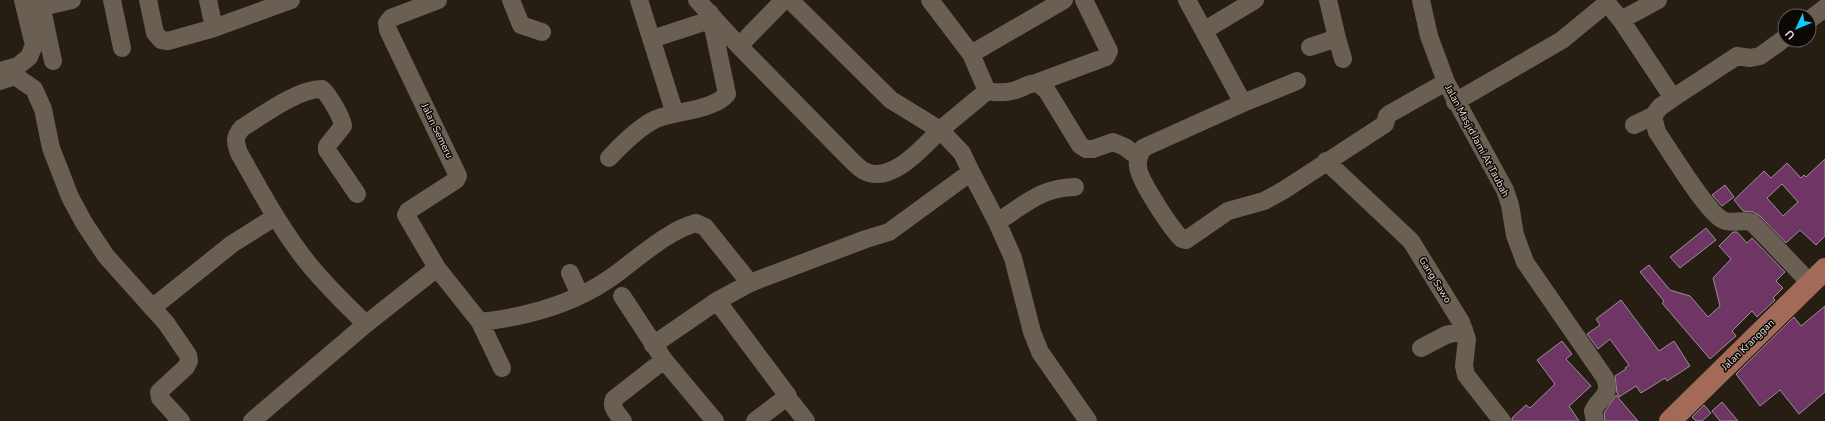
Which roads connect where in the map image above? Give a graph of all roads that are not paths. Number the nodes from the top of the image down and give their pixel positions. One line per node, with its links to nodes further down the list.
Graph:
1 (72, 0): 21 (street)
2 (112, 0): 33 (street)
3 (148, 0): 25 (street)
4 (208, 0): 25 (street)
5 (291, 0): 22 (street)
6 (440, 0): 58 (street, Jalan Semeru)
7 (511, 0): 27 (street)
8 (639, 0): 29 (street)
9 (697, 0): 23 (street)
10 (784, 0): 31 (street)
11 (790, 0): 49 (street)
12 (930, 0): 34 (street)
13 (1064, 0): 34 (street)
14 (1084, 0): 41 (street)
15 (1188, 0): 26 (street)
16 (1255, 0): 26 (street)
17 (1328, 0): 28 (street)
18 (1421, 0): 40 (street, Jalan Masjid Jami At Taubah)
19 (1658, 0): 24 (street)
20 (1606, 2): 24 (street); 44 (street)
21 (32, 4): 36 (street); 37 (street)
22 (263, 5): 25 (street)
23 (710, 16): 29 (street); 31 (street); 46 (street)
24 (1621, 20): 43 (street)
25 (214, 28)
26 (1205, 30): 45 (street)
27 (542, 32)
28 (1337, 38): 32 (street); 35 (street)
29 (652, 39): 46 (street)
30 (1777, 44): 43 (street)
31 (739, 46): 49 (street)
32 (1310, 47)
33 (122, 48)
34 (971, 54): 42 (street)
35 (1343, 59)
36 (53, 61)
37 (0, 71)
38 (0, 81): 65 (street)
39 (1297, 81): 45 (street)
40 (1446, 82): 44 (street, Jalan Masjid Jami At Taubah); 52 (street)
41 (1036, 83): 42 (street); 50 (street)
42 (987, 91): 49 (street)
43 (1673, 98): 47 (street)
44 (1455, 102): 82 (street, Jalan Masjid Jami At Taubah)
45 (1243, 103): 50 (street)
46 (675, 114): 51 (street)
47 (1652, 116): 48 (street); 60 (street)
48 (1634, 125)
49 (940, 130): 53 (street)
50 (1138, 157): 52 (street)
51 (609, 158)
52 (1326, 162): 68 (street, Gang Sawo)
53 (970, 172): 57 (street); 61 (street)
54 (1075, 187): 57 (street)
55 (357, 194): 56 (street)
56 (275, 217): 65 (street); 67 (street)
57 (997, 222): 80 (street)
58 (437, 268): 66 (street); 67 (street)
59 (570, 273): 62 (street)
60 (1821, 274): 83 (main road, Jalan Kranggan)
61 (750, 283): 62 (street); 64 (street)
62 (580, 295): 66 (street)
63 (622, 296): 69 (street)
64 (717, 301): 69 (street); 78 (street)
65 (152, 308): 74 (street)
66 (480, 322): 72 (street)
67 (366, 324): 75 (street)
68 (1464, 330): 70 (street); 81 (street, Gang Sawo)
69 (653, 344): 71 (street)
70 (1421, 348)
71 (664, 360): 76 (street); 77 (street)
72 (502, 368)
73 (792, 403): 79 (street)
74 (181, 421)
75 (252, 421)
76 (623, 421)
77 (715, 421)
78 (756, 421)
79 (806, 421)
80 (1088, 421)
81 (1502, 421)
82 (1595, 421)
83 (1670, 421)

